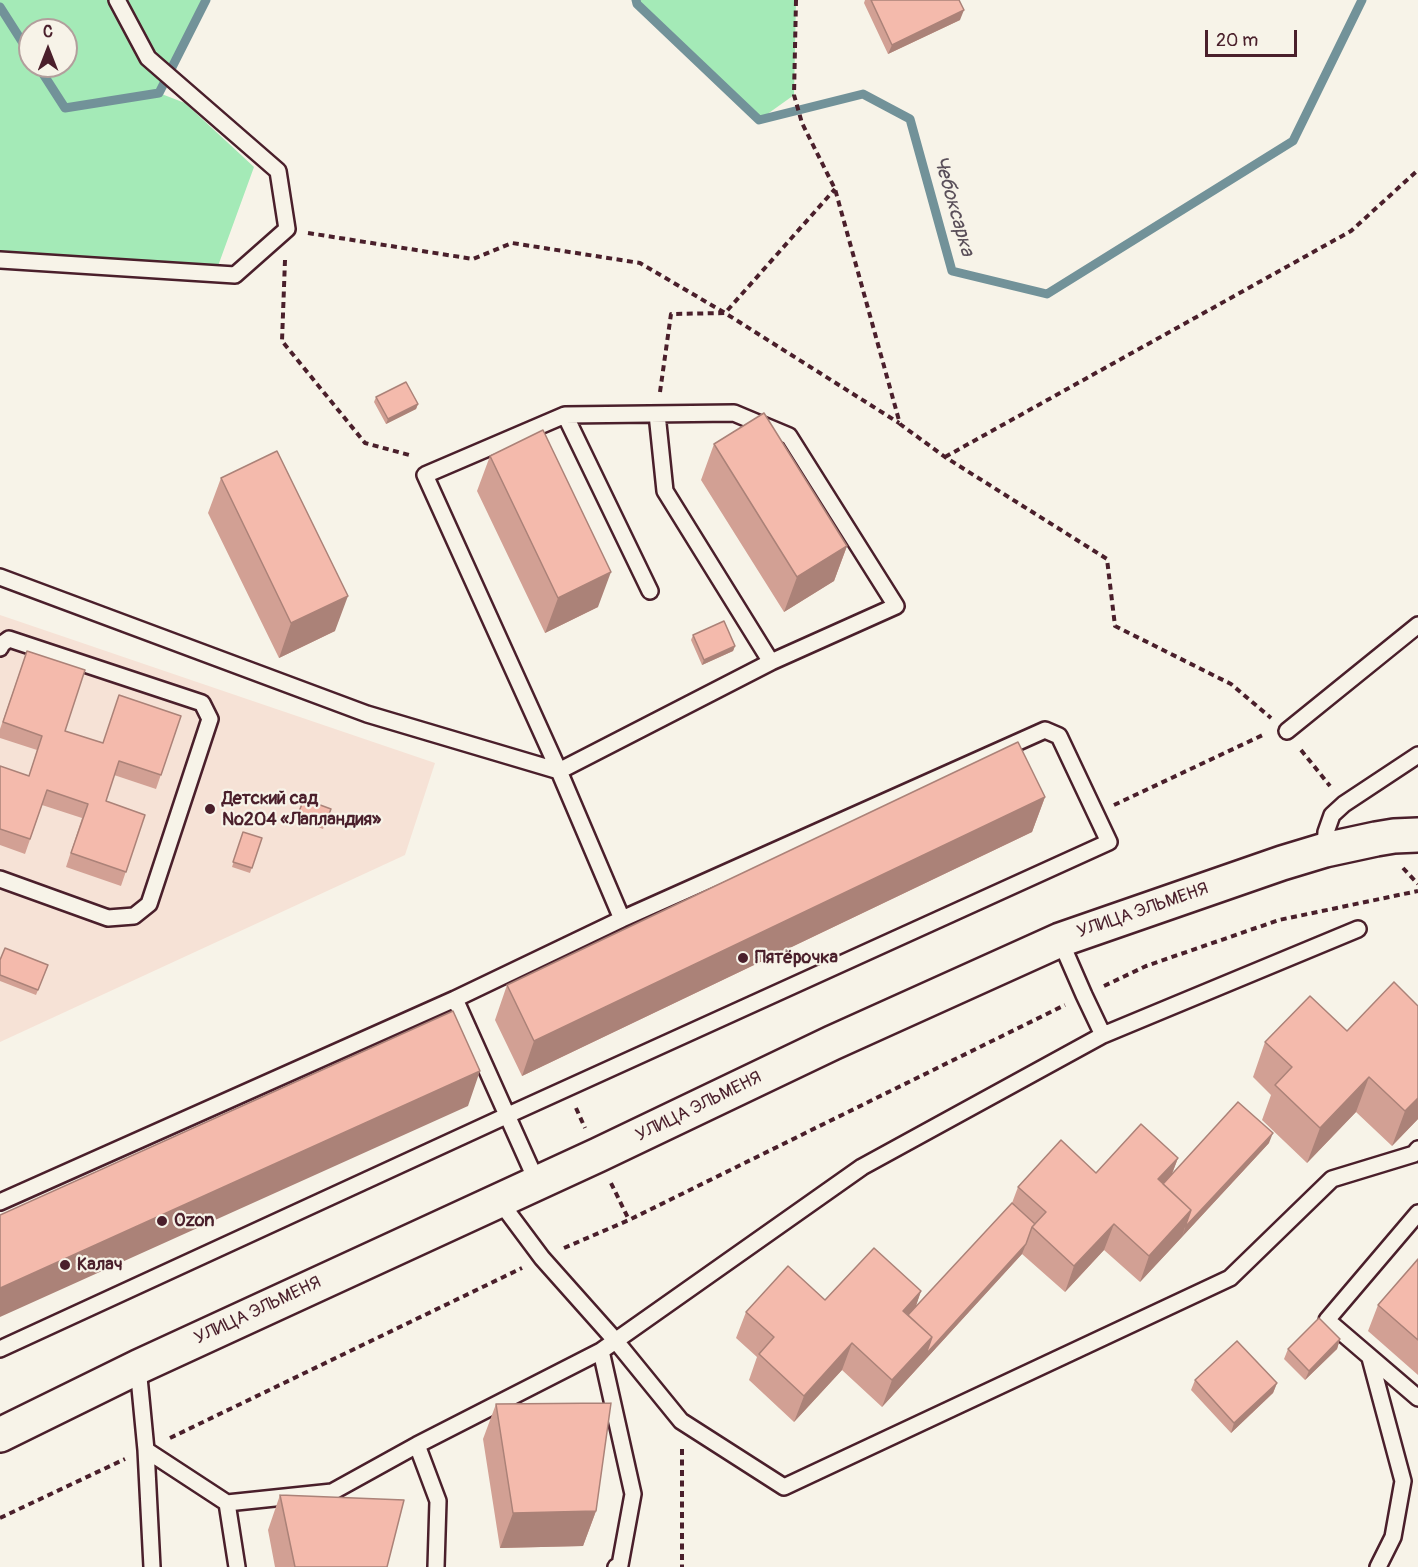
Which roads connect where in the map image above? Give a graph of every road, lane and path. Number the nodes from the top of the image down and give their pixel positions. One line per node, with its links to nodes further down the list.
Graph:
1 (117, 0): 5 (lane)
2 (796, 0): 4 (path)
3 (1418, 170): 11 (path)
4 (835, 189): 7 (path); 10 (path)
5 (287, 229): 6 (lane); 7 (path); 12 (path)
6 (0, 260)
7 (725, 313): 8 (path); 10 (path)
8 (657, 414): 9 (lane); 17 (lane); 17 (lane)
9 (565, 415): 12 (lane); 14 (lane)
10 (900, 424): 11 (path)
11 (945, 457): 18 (path)
12 (449, 465): 20 (lane)
13 (0, 577): 20 (lane)
14 (650, 591)
15 (1418, 625): 18 (lane)
16 (0, 648): 26 (lane)
17 (771, 662): 20 (lane)
18 (1287, 731): 21 (path); 22 (path)
19 (1418, 755): 21 (lane)
20 (559, 771): 29 (lane)
21 (1344, 804): 25 (lane)
22 (1095, 814): 29 (lane); 35 (lane)
23 (1418, 835): 24 (street, УЛИЦА ЭЛЬМЕНЯ)
24 (1376, 840): 25 (street, УЛИЦА ЭЛЬМЕНЯ); 27 (path)
25 (1325, 850): 31 (street, УЛИЦА ЭЛЬМЕНЯ)
26 (0, 879)
27 (1418, 884)
28 (1418, 891): 32 (path)
29 (622, 919): 33 (lane)
30 (1358, 929): 34 (lane)
31 (1060, 940): 32 (lane); 38 (street, УЛИЦА ЭЛЬМЕНЯ)
32 (1083, 995): 34 (lane); 42 (path)
33 (455, 999): 35 (lane); 40 (lane)
34 (1103, 1035): 44 (lane)
35 (506, 1116): 38 (lane); 45 (lane)
36 (1418, 1149): 50 (lane)
37 (609, 1177): 42 (path)
38 (537, 1182): 39 (street, УЛИЦА ЭЛЬМЕНЯ)
39 (498, 1199): 43 (lane); 48 (street, УЛИЦА ЭЛЬМЕНЯ)
40 (0, 1202)
41 (1418, 1213): 47 (lane)
42 (629, 1220): 43 (path)
43 (542, 1258): 44 (lane); 53 (path)
44 (615, 1340): 46 (lane); 50 (lane)
45 (0, 1349)
46 (601, 1351): 52 (lane); 59 (lane)
47 (1370, 1358): 49 (lane); 61 (lane)
48 (138, 1367): 51 (street, УЛИЦА ЭЛЬМЕНЯ); 53 (lane)
49 (1418, 1398)
50 (681, 1421): 60 (path)
51 (0, 1435)
52 (417, 1445): 54 (lane); 58 (lane)
53 (146, 1450): 54 (lane); 55 (path); 56 (lane)
54 (227, 1503): 57 (lane)
55 (0, 1518)
56 (152, 1567)
57 (237, 1567)
58 (436, 1567)
59 (616, 1567)
60 (682, 1567)
61 (1378, 1567)

